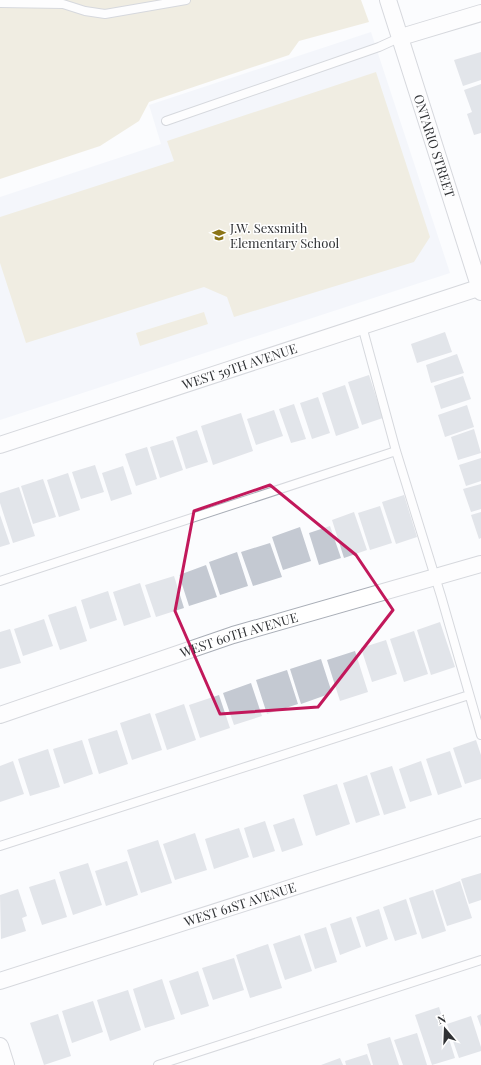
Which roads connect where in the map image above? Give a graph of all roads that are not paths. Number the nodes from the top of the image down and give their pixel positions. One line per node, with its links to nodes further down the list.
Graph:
1 (186, 0): 3 (lane)
2 (388, 0): 5 (street, ONTARIO STREET)
3 (0, 3)
4 (481, 13): 5 (street)
5 (401, 37): 6 (lane); 7 (street, ONTARIO STREET)
6 (166, 121)
7 (481, 289): 8 (street, WEST 59TH AVENUE)
8 (362, 326): 9 (street, WEST 59TH AVENUE); 10 (lane)
9 (0, 445)
10 (396, 451): 12 (lane); 13 (lane)
11 (481, 564): 12 (street, WEST 60TH AVENUE)
12 (435, 578): 14 (lane); 15 (street, WEST 60TH AVENUE)
13 (0, 581)
14 (469, 695): 16 (lane); 18 (lane)
15 (0, 715)
16 (481, 735)
17 (481, 827): 20 (street, WEST 61ST AVENUE)
18 (0, 846)
19 (481, 960): 23 (lane)
20 (0, 981)
21 (0, 1046): 22 (street)
22 (6, 1065)
23 (158, 1065)

